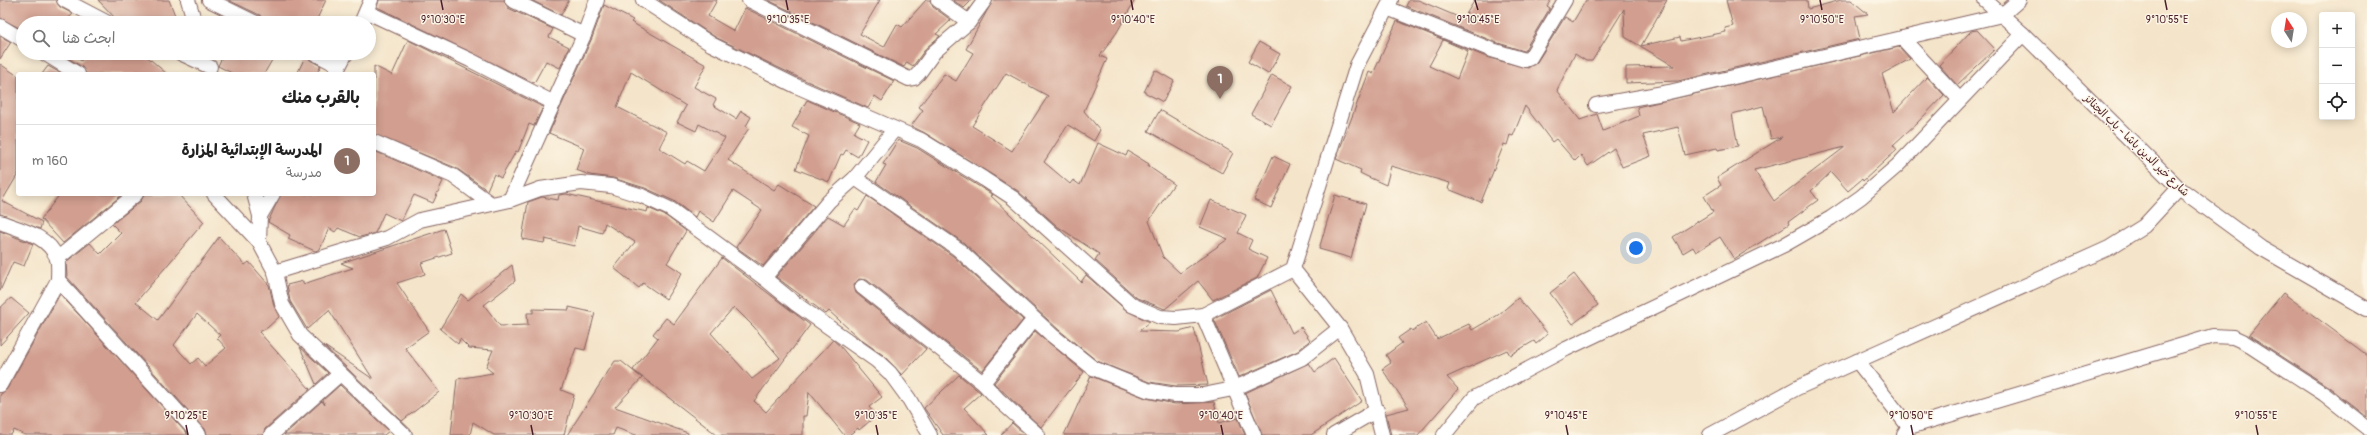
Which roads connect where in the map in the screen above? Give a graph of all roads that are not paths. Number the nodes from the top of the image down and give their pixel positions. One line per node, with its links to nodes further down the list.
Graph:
1 (64, 0): 15 (street)
2 (188, 0): 16 (street)
3 (209, 0): 17 (street)
4 (512, 0): 22 (street)
5 (597, 0): 22 (street)
6 (642, 0): 36 (street)
7 (749, 0): 19 (street)
8 (938, 0): 19 (street)
9 (985, 0): 19 (street)
10 (1565, 0): 13 (street)
11 (1985, 0): 14 (street, شارع خير الدين باشا - باب الجنائز)
12 (2020, 0): 14 (street)
13 (1389, 4): 50 (street)
14 (2002, 15): 21 (street, شارع خير الدين باشا - باب الجنائز); 24 (street)
15 (95, 16)
16 (194, 16)
17 (242, 16)
18 (376, 17): 34 (street)
19 (969, 22)
20 (0, 26): 23 (street)
21 (2023, 34): 33 (street); 39 (street, شارع خير الدين باشا - باب الجنائز)
22 (584, 35): 34 (street)
23 (16, 36)
24 (1902, 38): 33 (street); 35 (street)
25 (55, 60): 32 (street)
26 (193, 60): 30 (street)
27 (208, 60): 30 (street)
28 (323, 60): 31 (street)
29 (342, 60): 31 (street)
30 (212, 70)
31 (337, 70)
32 (75, 72)
33 (1960, 100): 75 (street)
34 (554, 103): 44 (street)
35 (1596, 105)
36 (894, 130): 38 (street); 56 (street)
37 (376, 143): 45 (street)
38 (855, 178): 52 (street); 57 (street)
39 (2179, 188): 55 (street, شارع خير الدين باشا - باب الجنائز); 59 (street)
40 (134, 196): 49 (street)
41 (216, 196): 48 (street)
42 (255, 196): 46 (street)
43 (272, 196): 46 (street)
44 (510, 200): 45 (street); 52 (street)
45 (491, 204): 51 (street)
46 (260, 216): 48 (street)
47 (0, 222): 49 (street)
48 (259, 242): 51 (street)
49 (57, 259): 53 (street)
50 (1293, 269): 56 (street); 58 (street)
51 (275, 272): 60 (street)
52 (764, 278): 70 (street)
53 (58, 280): 62 (street); 67 (street)
54 (862, 287): 61 (street)
55 (2367, 309)
56 (1204, 315): 63 (street)
57 (1034, 319): 61 (street); 63 (street)
58 (1340, 328): 63 (street); 64 (street)
59 (1857, 361): 66 (street); 76 (street)
60 (340, 374): 68 (street); 69 (street)
61 (983, 383): 71 (street)
62 (0, 385)
63 (1233, 389): 72 (street)
64 (1377, 410): 73 (street); 74 (street)
65 (2367, 428): 66 (street)
66 (1907, 431)
67 (199, 435)
68 (271, 435)
69 (405, 435)
70 (930, 435)
71 (1038, 435)
72 (1254, 435)
73 (1334, 435)
74 (1382, 435)
75 (1444, 435)
76 (1710, 435)

